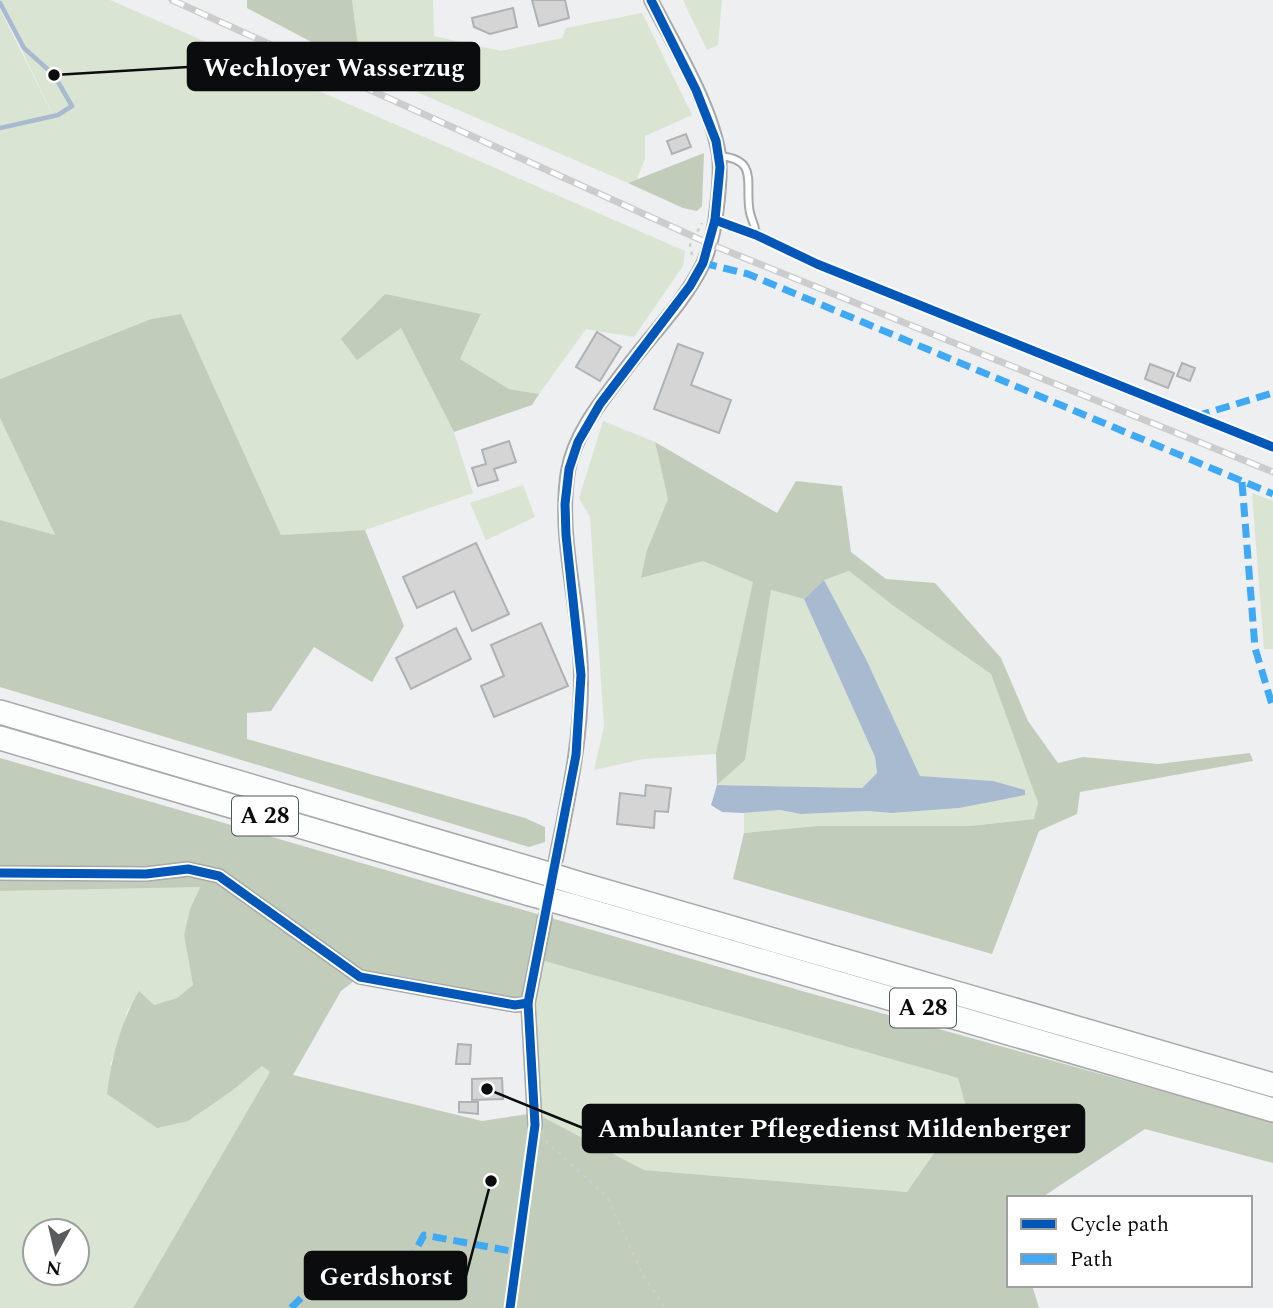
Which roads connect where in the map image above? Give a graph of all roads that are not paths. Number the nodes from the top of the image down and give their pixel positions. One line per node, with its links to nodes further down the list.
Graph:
1 (651, 0): 2 (street)
2 (719, 156): 3 (lane); 6 (street)
3 (756, 235)
4 (0, 712): 10 (highway, A 28, bridge)
5 (0, 738): 11 (highway, A 28, bridge)
6 (556, 859)
7 (0, 873): 9 (street)
8 (545, 916): 9 (street)
9 (528, 1003): 12 (street)
10 (1273, 1085)
11 (1273, 1110)
12 (535, 1128)

